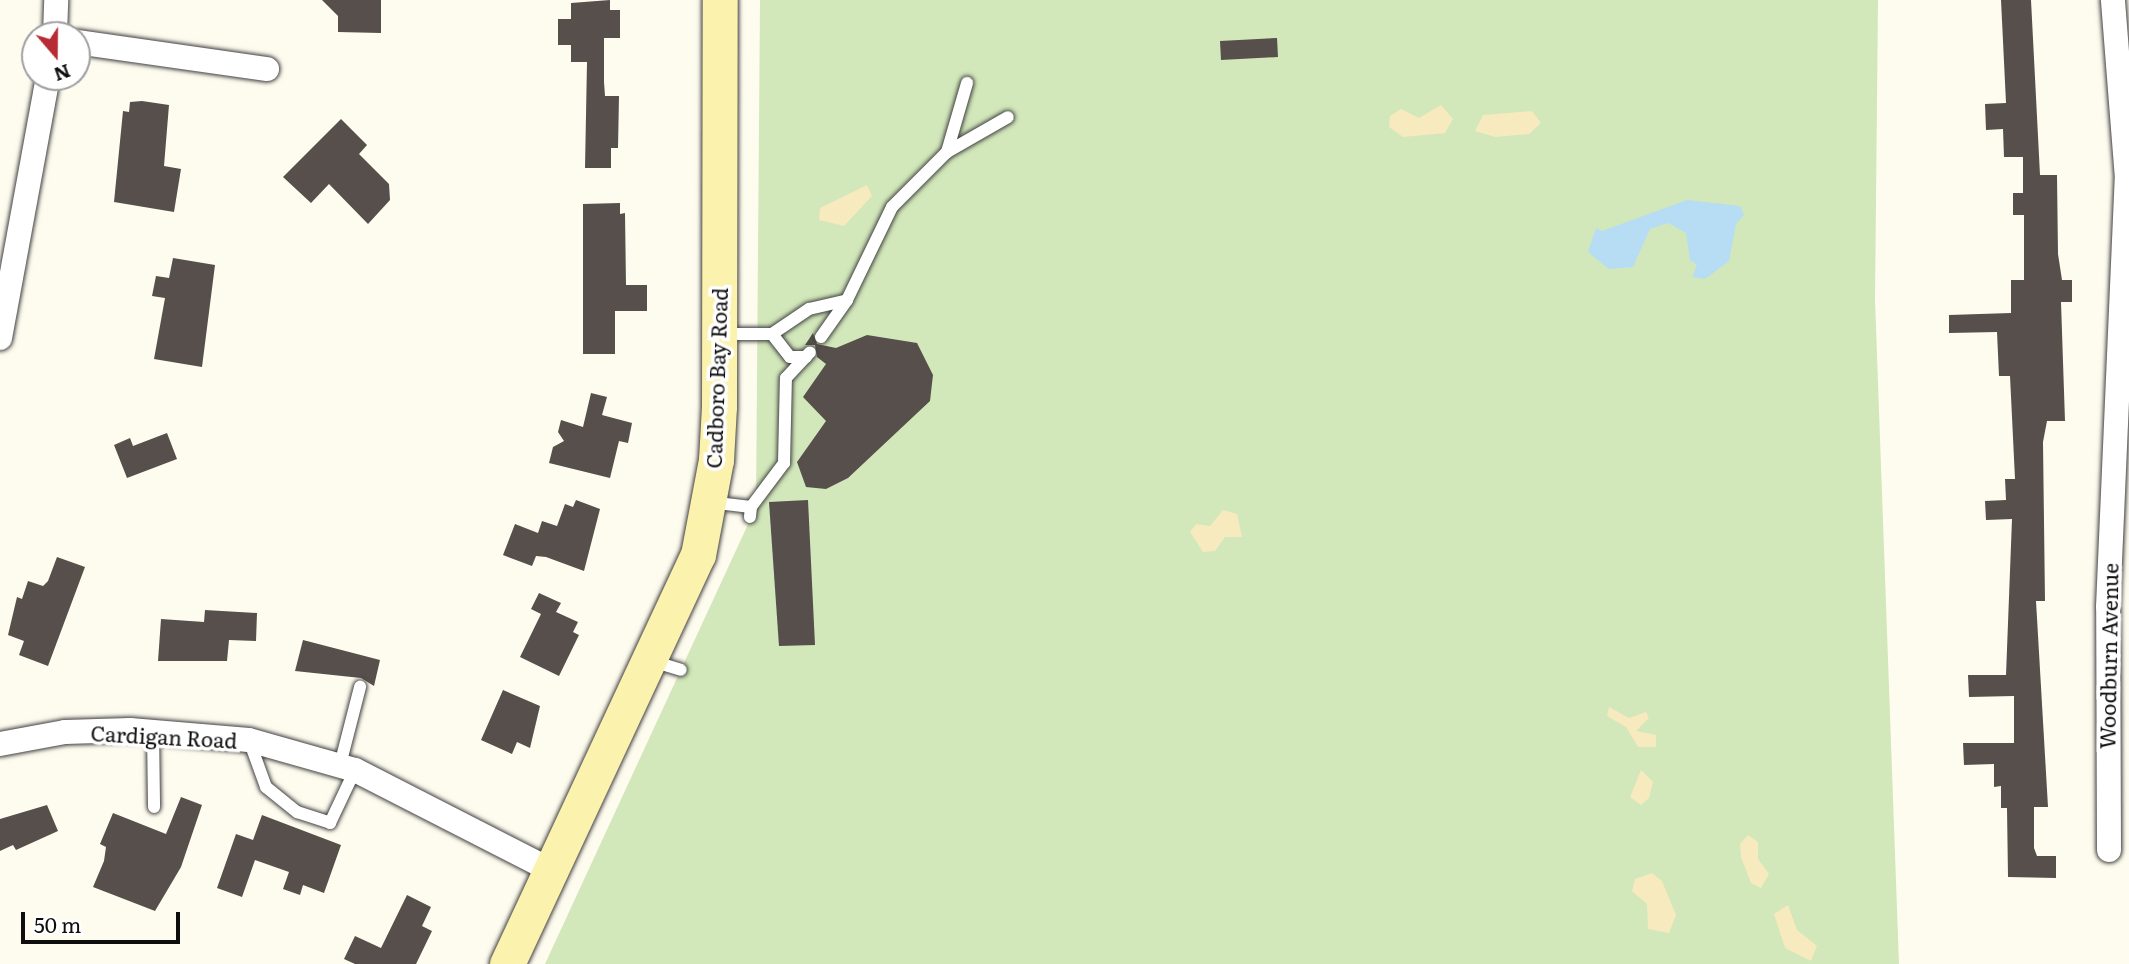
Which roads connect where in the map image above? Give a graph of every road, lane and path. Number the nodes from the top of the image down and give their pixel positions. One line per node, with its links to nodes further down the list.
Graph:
1 (56, 0): 4 (street)
2 (720, 0): 13 (main road, Cadboro Bay Road)
3 (2113, 0): 11 (street, Woodburn Avenue)
4 (55, 21)
5 (91, 44): 6 (street)
6 (267, 69)
7 (967, 83): 10 (lane)
8 (45, 91): 16 (street)
9 (1007, 117): 10 (lane)
10 (947, 152): 12 (lane)
11 (2128, 179): 26 (street, Woodburn Avenue)
12 (846, 300): 14 (lane); 15 (lane)
13 (720, 334): 14 (lane); 17 (main road, Cadboro Bay Road)
14 (772, 334): 17 (lane)
15 (821, 337)
16 (0, 338)
17 (709, 502): 18 (main road, Cadboro Bay Road)
18 (648, 660): 19 (lane); 27 (main road, Cadboro Bay Road)
19 (681, 670)
20 (360, 687): 24 (lane)
21 (153, 731): 22 (street, Cardigan Road); 23 (street, Cardigan Road); 25 (lane)
22 (248, 740): 24 (street, Cardigan Road); 24 (lane)
23 (0, 744)
24 (347, 768): 27 (street, Cardigan Road)
25 (154, 807)
26 (2109, 850)
27 (552, 871): 28 (main road, Cadboro Bay Road)
28 (507, 964)

